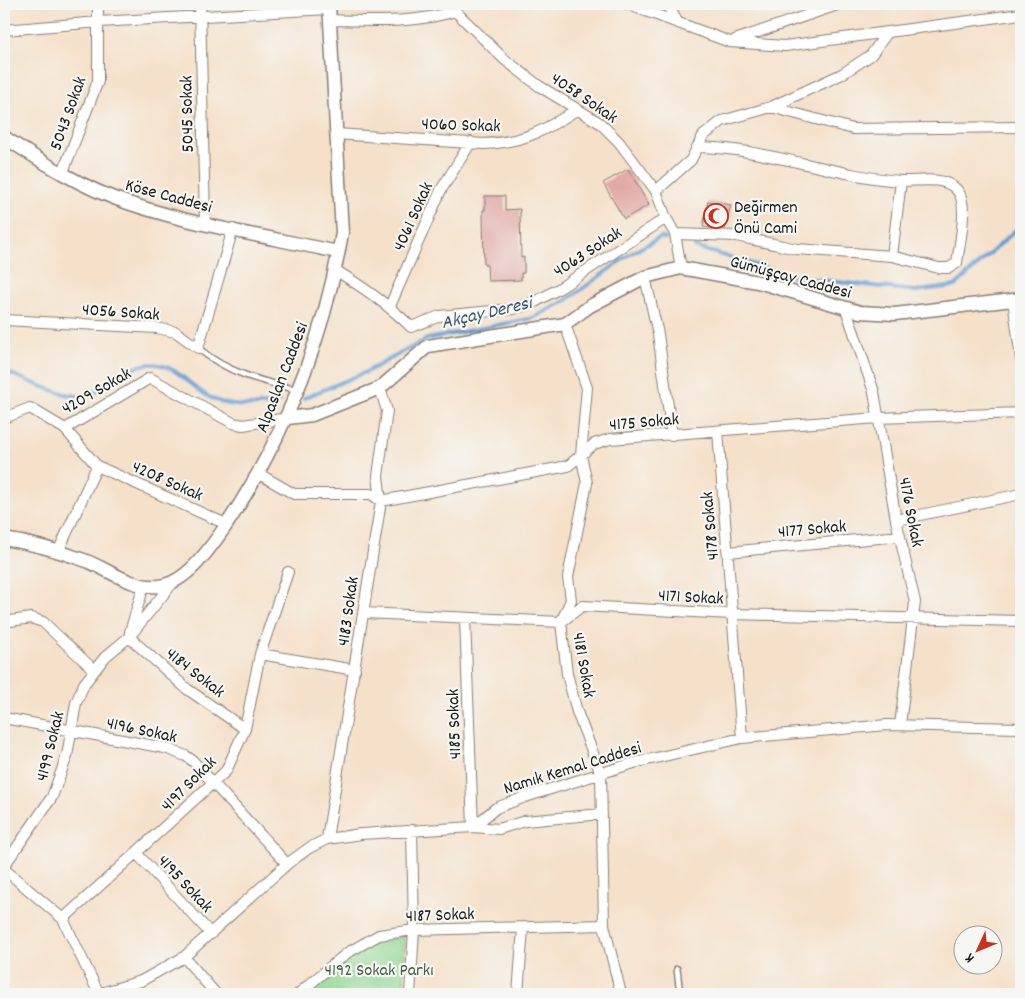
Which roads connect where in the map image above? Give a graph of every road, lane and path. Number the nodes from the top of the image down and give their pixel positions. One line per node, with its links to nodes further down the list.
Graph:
1 (98, 4): 10 (street, 5043 Sokak)
2 (200, 4): 9 (street, 5045 Sokak)
3 (627, 4): 11 (street)
4 (667, 4): 11 (street)
5 (840, 4): 14 (street)
6 (452, 8): 7 (street); 16 (street, 4058 Sokak)
7 (329, 11): 9 (street); 18 (street, Alpaslan Caddesi)
8 (1021, 14): 13 (street)
9 (201, 17): 10 (street); 26 (street, 5045 Sokak)
10 (99, 22): 12 (street); 22 (street, 5043 Sokak)
11 (678, 23): 14 (street)
12 (4, 30)
13 (887, 33): 14 (street); 15 (street)
14 (730, 42)
15 (771, 107): 17 (street); 21 (street)
16 (576, 110): 20 (street, 4060 Sokak); 24 (street, 4058 Sokak)
17 (1021, 127)
18 (336, 134): 20 (street, 4060 Sokak); 29 (street, Alpaslan Caddesi)
19 (4, 137): 22 (street, Köse Caddesi)
20 (471, 142): 35 (street, 4061 Sokak)
21 (697, 147): 23 (street); 24 (street)
22 (63, 172): 26 (street, Köse Caddesi)
23 (901, 181): 30 (street); 30 (street)
24 (656, 191): 25 (street, 4058 Sokak)
25 (666, 218): 28 (street, 4058 Sokak); 35 (street, 4063 Sokak)
26 (205, 223): 27 (street, Köse Caddesi)
27 (233, 229): 29 (street, Köse Caddesi); 39 (street)
28 (675, 234): 30 (street); 31 (street, 4058 Sokak)
29 (338, 252): 32 (street, Alpaslan Caddesi)
30 (892, 256)
31 (681, 268): 33 (street, Gümüşçay Caddesi); 36 (street, Gümüşçay Caddesi)
32 (335, 270): 35 (street, 4063 Sokak); 42 (street, Alpaslan Caddesi)
33 (645, 276): 38 (street, Gümüşçay Caddesi); 49 (street)
34 (1017, 300): 36 (street, Gümüşçay Caddesi); 40 (street)
35 (390, 306)
36 (846, 309): 46 (street, 4176 Sokak)
37 (4, 320): 39 (street, 4056 Sokak)
38 (565, 324): 41 (street, Gümüşçay Caddesi); 50 (street, 4181 Sokak)
39 (198, 348): 42 (lane)
40 (1021, 359)
41 (380, 388): 45 (street, Gümüşçay Caddesi); 54 (street, 4183 Sokak)
42 (298, 390): 45 (street, Alpaslan Caddesi)
43 (1021, 414): 46 (street, 4175 Sokak)
44 (4, 418): 47 (street, 4209 Sokak)
45 (288, 418): 47 (street, 4209 Sokak); 52 (street, Alpaslan Caddesi)
46 (878, 418): 48 (street, 4175 Sokak); 55 (street, 4176 Sokak)
47 (66, 429): 51 (street)
48 (718, 431): 49 (street, 4175 Sokak); 60 (street, 4178 Sokak)
49 (672, 435): 50 (street, 4175 Sokak)
50 (581, 455): 54 (street, 4175 Sokak); 70 (street, 4181 Sokak)
51 (96, 466): 56 (street, 4208 Sokak); 59 (street)
52 (259, 474): 54 (street, 4175 Sokak); 56 (street, Alpaslan Caddesi)
53 (1021, 494): 55 (street)
54 (381, 501): 64 (street, 4183 Sokak)
55 (896, 520): 57 (street, 4176 Sokak)
56 (226, 524): 62 (street, Alpaslan Caddesi)
57 (900, 536): 60 (street, 4177 Sokak); 67 (street, 4176 Sokak)
58 (4, 539): 59 (street, Alpaslan Caddesi)
59 (58, 552): 63 (street, Alpaslan Caddesi)
60 (728, 552): 65 (street, 4178 Sokak)
61 (288, 572): 72 (street, 4197 Sokak)
62 (175, 580): 63 (street, Alpaslan Caddesi); 71 (street, 4199 Sokak)
63 (144, 585): 71 (street)
64 (364, 613): 66 (street); 74 (street, 4183 Sokak)
65 (731, 614): 67 (street, 4171 Sokak); 70 (street, 4171 Sokak); 80 (street, 4178 Sokak)
66 (465, 619): 70 (street); 84 (street, 4185 Sokak)
67 (912, 619): 68 (street, 4171 Sokak); 76 (street, 4176 Sokak)
68 (1021, 621)
69 (4, 622): 73 (street)
70 (561, 622): 81 (street, 4181 Sokak)
71 (129, 637): 73 (street, 4199 Sokak); 78 (street, 4184 Sokak)
72 (260, 654): 74 (street); 78 (street, 4197 Sokak)
73 (94, 670): 79 (street, 4199 Sokak)
74 (355, 670): 86 (street, 4183 Sokak)
75 (4, 718): 79 (street, 4196 Sokak)
76 (900, 725): 77 (street, Namık Kemal Caddesi); 80 (street, Namık Kemal Caddesi)
77 (1021, 728)
78 (245, 729): 82 (street, 4197 Sokak)
79 (72, 731): 82 (street, 4196 Sokak); 89 (street, 4199 Sokak)
80 (742, 738): 81 (street, Namık Kemal Caddesi)
81 (601, 774): 83 (street, 4181 Sokak); 84 (street, Namık Kemal Caddesi)
82 (215, 783): 87 (street, 4197 Sokak); 88 (street, 4196 Sokak)
83 (602, 814): 84 (street); 91 (street, 4181 Sokak)
84 (473, 827): 85 (street)
85 (412, 830): 86 (street); 93 (street)
86 (327, 839): 88 (street)
87 (137, 854): 90 (street, 4197 Sokak); 94 (street, 4195 Sokak)
88 (287, 864): 94 (street)
89 (4, 868): 90 (street)
90 (63, 919): 97 (street)
91 (604, 925): 92 (street, 4187 Sokak); 102 (street, 4181 Sokak)
92 (523, 928): 93 (street, 4187 Sokak); 101 (street)
93 (414, 930): 99 (street, 4187 Sokak); 100 (street)
94 (211, 934): 95 (street)
95 (184, 957): 97 (street); 98 (street)
96 (677, 969): 103 (lane)
97 (98, 994)
98 (216, 994)
99 (298, 994)
100 (410, 994)
101 (518, 994)
102 (621, 994)
103 (680, 994)

